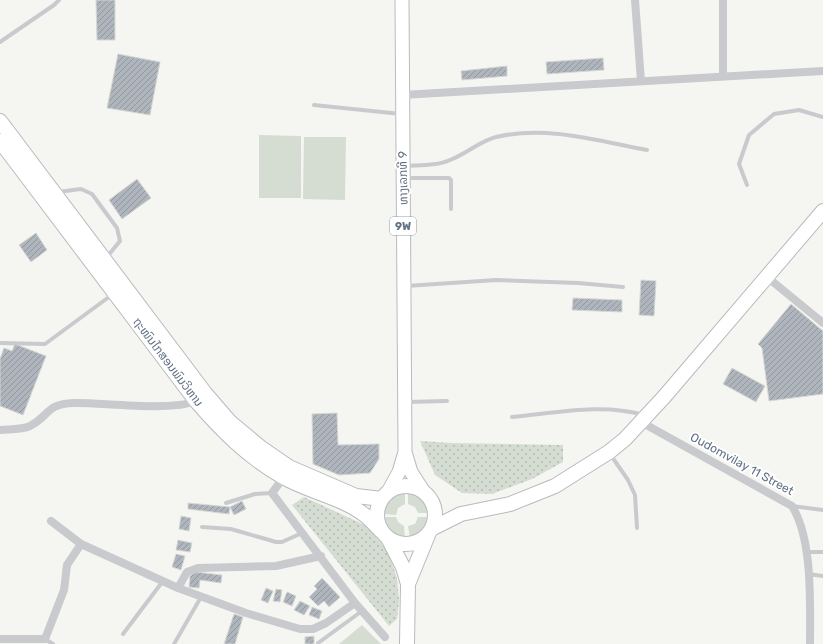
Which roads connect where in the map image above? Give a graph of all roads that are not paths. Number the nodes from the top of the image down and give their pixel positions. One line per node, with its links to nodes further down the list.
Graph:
1 (59, 0): 5 (lane)
2 (402, 0): 9 (main road, ທາງເລກທີ 9 / 9W)
3 (635, 0): 8 (street)
4 (723, 0): 7 (street)
5 (0, 42)
6 (823, 70): 7 (street)
7 (723, 76): 8 (street)
8 (642, 81): 9 (street)
9 (402, 95): 11 (main road, ທາງເລກທີ 9 / 9W)
10 (314, 105): 11 (lane)
11 (402, 114): 16 (main road, ທາງເລກທີ 9 / 9W)
12 (823, 117): 17 (lane)
13 (0, 121): 18 (highway, ຖະໜົນໄກສອນພົມວິຫານ)
14 (0, 142): 21 (highway, ຖະໜົນໄກສອນພົມວິຫານ)
15 (647, 150): 16 (lane)
16 (402, 172): 19 (lane); 23 (main road, ທາງເລກທີ 9 / 9W)
17 (747, 185)
18 (54, 192): 21 (highway, ຖະໜົນໄກສອນພົມວິຫານ); 21 (lane)
19 (451, 209)
20 (823, 211): 22 (highway)
21 (101, 264): 25 (highway, ຖະໜົນໄກສອນພົມວິຫານ); 28 (highway, ຖະໜົນໄກສອນພົມວິຫານ)
22 (766, 277): 26 (street); 32 (highway)
23 (404, 286): 24 (lane); 30 (main road, ທາງເລກທີ 9 / 9W)
24 (623, 287)
25 (115, 293): 27 (lane); 28 (highway, ຖະໜົນໄກສອນພົມວິຫານ)
26 (823, 323)
27 (0, 343)
28 (201, 397): 33 (street); 36 (highway, ຖະໜົນໄກສອນພົມວິຫານ); 38 (highway, ຖະໜົນໄກສອນພົມວິຫານ)
29 (447, 401): 30 (lane)
30 (405, 402): 34 (main road, ທາງເລກທີ 9 / 9W)
31 (512, 417): 32 (lane)
32 (644, 419): 35 (highway); 41 (street, Oudomvilay 11 Street)
33 (0, 430)
34 (405, 452): 38 (main road, ທາງເລກທີ 9); 39 (main road, ທາງເລກທີ 9)
35 (609, 452): 43 (highway); 46 (lane)
36 (284, 477): 37 (street); 49 (highway, ຖະໜົນໄກສອນພົມວິຫານ)
37 (272, 493): 40 (lane); 48 (street)
38 (385, 496): 39 (highway); 49 (highway)
39 (427, 496): 43 (highway); 47 (highway)
40 (226, 503)
41 (792, 506): 42 (lane); 51 (street, Oudomvilay 11 Street)
42 (823, 510)
43 (461, 514): 47 (highway)
44 (51, 521): 50 (street)
45 (202, 527): 48 (lane)
46 (637, 528)
47 (431, 531): 49 (highway); 57 (highway)
48 (302, 533): 53 (street)
49 (385, 534): 57 (highway)
50 (81, 544): 56 (street); 65 (street)
51 (806, 552): 52 (lane); 54 (street, Oudomvilay 11 Street)
52 (823, 552)
53 (321, 556): 58 (street); 60 (street)
54 (808, 574): 55 (lane); 70 (street, Oudomvilay 11 Street)
55 (823, 576)
56 (163, 581): 58 (street); 62 (lane)
57 (408, 584): 69 (highway)
58 (178, 588): 59 (street)
59 (201, 597): 60 (street); 68 (lane)
60 (354, 603): 61 (street)
61 (362, 611): 63 (street); 66 (lane)
62 (123, 634)
63 (385, 637)
64 (0, 639): 65 (street)
65 (45, 639): 67 (lane)
66 (318, 643)
67 (53, 644)
68 (174, 644)
69 (407, 644)
70 (810, 644)

